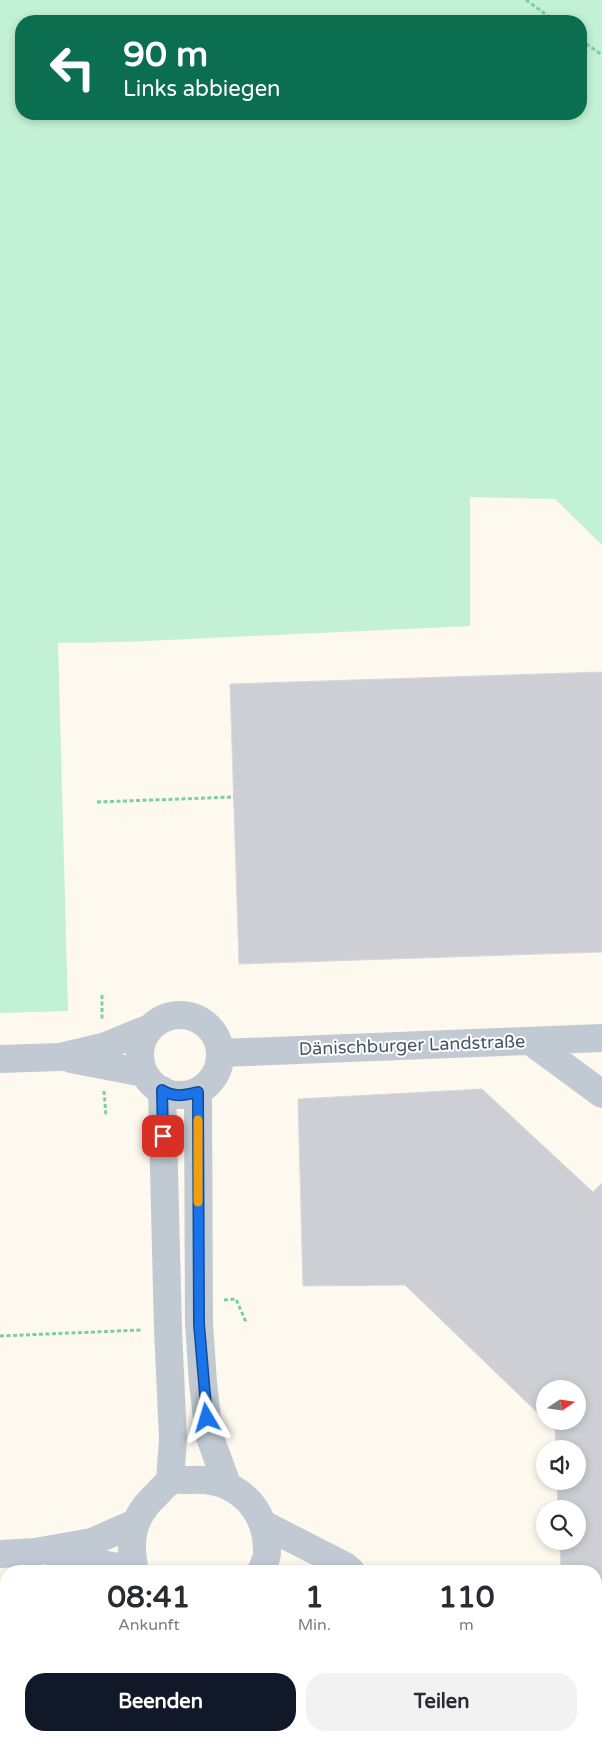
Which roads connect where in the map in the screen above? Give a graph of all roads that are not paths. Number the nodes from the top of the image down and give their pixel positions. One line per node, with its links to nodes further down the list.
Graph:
1 (150, 1028): 4 (street); 5 (street); 7 (street)
2 (602, 1038): 3 (street, Dänischburger Landstraße)
3 (530, 1041): 4 (street, Dänischburger Landstraße); 9 (street)
4 (221, 1053): 8 (street)
5 (60, 1057): 6 (street); 7 (street)
6 (0, 1059)
7 (153, 1082): 8 (street); 10 (street)
8 (198, 1092): 11 (street)
9 (602, 1094)
10 (164, 1175): 11 (street); 12 (street)
11 (198, 1224): 12 (street); 14 (street)
12 (165, 1234): 13 (street)
13 (170, 1368): 14 (street); 15 (street)
14 (203, 1383): 16 (street)
15 (170, 1482): 16 (street); 17 (street)
16 (227, 1484): 18 (street)
17 (135, 1523): 19 (street); 22 (street)
18 (263, 1524): 23 (street); 24 (street)
19 (36, 1552): 20 (street); 21 (street)
20 (0, 1554)
21 (109, 1565)
22 (134, 1565)
23 (263, 1565)
24 (343, 1565)

